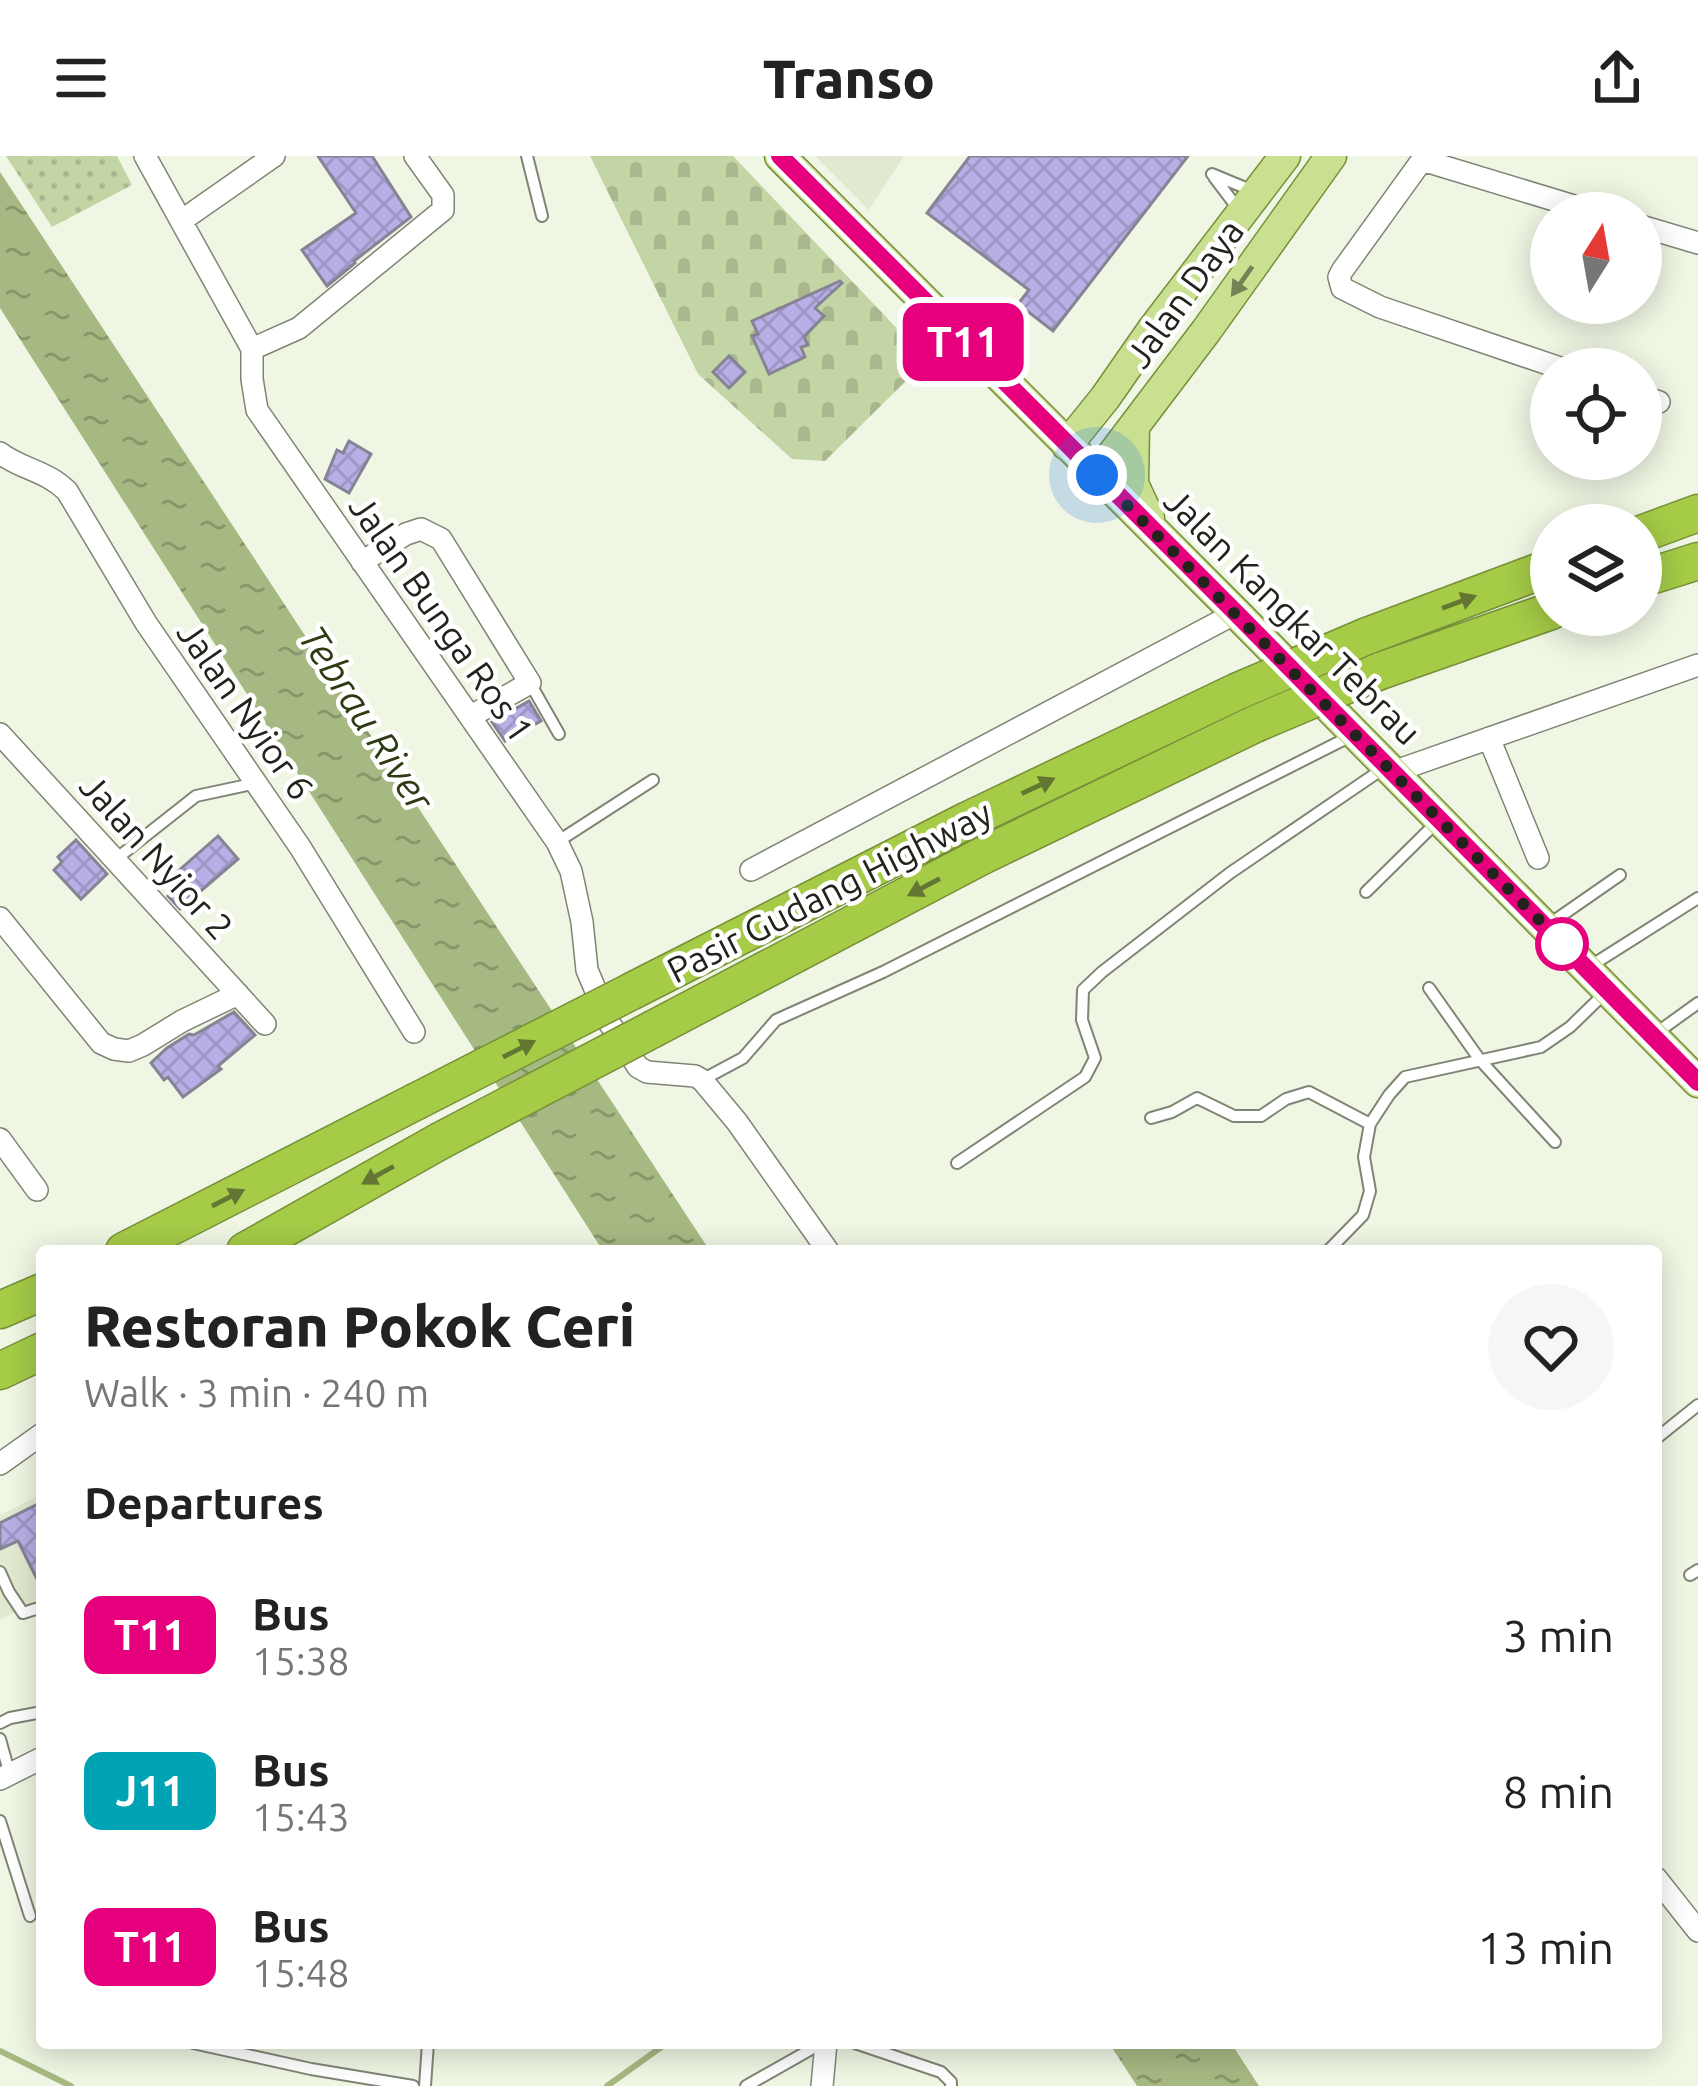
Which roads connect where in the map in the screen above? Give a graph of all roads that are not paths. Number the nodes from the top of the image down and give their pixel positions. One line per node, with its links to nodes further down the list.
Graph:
1 (145, 156): 11 (street, Jalan Bunga Ros 1)
2 (274, 156): 11 (street)
3 (415, 156): 14 (street)
4 (527, 156): 10 (lane)
5 (780, 156): 16 (main road, Jalan Kangkar Tebrau)
6 (1288, 156): 8 (main road); 17 (main road, Jalan Daya)
7 (1423, 158): 9 (street); 15 (street)
8 (1329, 159): 18 (main road, Jalan Daya, one-way to 18)
9 (1531, 192)
10 (542, 215)
11 (181, 221): 14 (street, Jalan Bunga Ros 1)
12 (1662, 233): 13 (street)
13 (1698, 244)
14 (252, 349): 26 (street, Jalan Bunga Ros 1)
15 (1530, 358)
16 (1019, 397): 17 (main road); 19 (main road, Jalan Kangkar Tebrau)
17 (1105, 398): 19 (main road, Jalan Daya)
18 (1134, 426): 21 (main road, Jalan Daya); 24 (main road)
19 (1067, 445): 21 (main road, Jalan Kangkar Tebrau)
20 (0, 453): 40 (street, Jalan Nyior 6)
21 (1097, 475): 24 (main road, Jalan Kangkar Tebrau)
22 (1698, 513): 23 (highway)
23 (1662, 526)
24 (1158, 536): 29 (main road, Jalan Kangkar Tebrau)
25 (1698, 561): 27 (highway)
26 (362, 562): 32 (street); 33 (street, Jalan Bunga Ros 1)
27 (1662, 573)
28 (1530, 575): 67 (highway, Pasir Gudang Highway, one-way to 28, bridge)
29 (1236, 613): 36 (main road, Jalan Kangkar Tebrau); 45 (street)
30 (1530, 617): 68 (highway, Pasir Gudang Highway, one-way to 68, bridge)
31 (1698, 664): 37 (street)
32 (530, 683): 33 (street); 35 (lane)
33 (471, 716): 42 (street, Jalan Bunga Ros 1)
34 (0, 734): 44 (street, Jalan Nyior 2)
35 (559, 734)
36 (1355, 734): 38 (main road, Jalan Kangkar Tebrau); 59 (lane)
37 (1489, 738): 38 (street); 43 (street)
38 (1390, 769): 41 (main road, Jalan Kangkar Tebrau); 65 (lane)
39 (653, 780): 42 (lane)
40 (257, 783): 44 (lane); 56 (street, Jalan Nyior 6)
41 (1439, 819): 47 (lane); 50 (main road, Jalan Kangkar Tebrau)
42 (556, 842): 59 (street, Jalan Bunga Ros 1)
43 (1538, 858)
44 (116, 859): 53 (street, Jalan Nyior 2)
45 (752, 869)
46 (1621, 875): 50 (lane)
47 (1366, 892)
48 (1698, 898): 51 (lane)
49 (0, 918): 53 (street)
50 (1545, 927): 51 (main road, Jalan Kangkar Tebrau)
51 (1597, 979): 57 (main road, Jalan Kangkar Tebrau); 58 (lane)
52 (1430, 988): 58 (lane)
53 (238, 994): 55 (street, Jalan Nyior 2)
54 (1698, 1003): 57 (lane)
55 (265, 1024)
56 (414, 1032)
57 (1653, 1036): 60 (main road, Jalan Kangkar Tebrau)
58 (1480, 1060): 62 (lane); 64 (lane)
59 (702, 1080): 69 (street)
60 (1698, 1082)
61 (1151, 1118): 62 (lane)
62 (1370, 1124): 70 (lane)
63 (0, 1139): 66 (street)
64 (1555, 1142)
65 (957, 1163)
66 (37, 1190)
67 (136, 1245)
68 (256, 1245)
69 (824, 1245)
70 (1334, 1245)
71 (36, 1295): 72 (highway)
72 (0, 1310)
73 (36, 1354): 74 (highway)
74 (0, 1371)
75 (1698, 1405): 76 (lane)
76 (1662, 1434)
77 (36, 1438): 78 (street)
78 (0, 1464)
79 (0, 1572): 80 (lane)
80 (36, 1609)
81 (36, 1713): 82 (lane)
82 (0, 1723)
83 (0, 1739): 85 (lane)
84 (36, 1761): 85 (street)
85 (5, 1777)
86 (0, 1820): 88 (lane)
87 (1662, 1888): 89 (street)
88 (29, 1916)
89 (1698, 1931)
90 (220, 2049): 95 (lane)
91 (427, 2049): 96 (lane)
92 (813, 2049): 97 (lane)
93 (824, 2049): 98 (street)
94 (873, 2049): 99 (lane)
95 (413, 2086)
96 (424, 2086)
97 (746, 2086)
98 (822, 2086)
99 (951, 2086)

